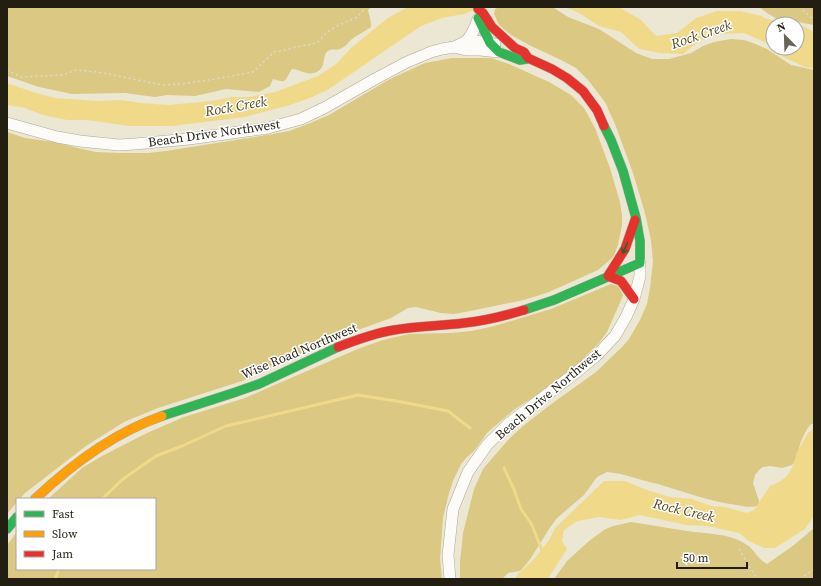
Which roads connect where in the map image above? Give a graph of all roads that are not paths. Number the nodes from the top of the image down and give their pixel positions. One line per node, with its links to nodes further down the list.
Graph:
1 (478, 12): 2 (street); 3 (street); 4 (street)
2 (492, 27): 4 (street); 6 (street)
3 (465, 42): 4 (street, Beach Drive Northwest); 5 (street, Beach Drive Northwest)
4 (490, 43): 6 (street, Beach Drive Northwest); 7 (street); 8 (street)
5 (454, 47): 7 (street, Beach Drive Northwest); 10 (street, Beach Drive Northwest)
6 (515, 48): 9 (street, Beach Drive Northwest)
7 (480, 50): 8 (street, Beach Drive Northwest)
8 (499, 52): 9 (street, Beach Drive Northwest)
9 (528, 58): 11 (street, Beach Drive Northwest)
10 (7, 123)
11 (636, 218): 12 (street, Beach Drive Northwest); 13 (street, one-way to 13)
12 (640, 263): 13 (street, Wise Road Northwest); 14 (street, Beach Drive Northwest)
13 (608, 276): 14 (street); 15 (street, Wise Road Northwest)
14 (634, 299): 18 (street, Beach Drive Northwest)
15 (36, 498)
16 (16, 518): 17 (street)
17 (7, 529)
18 (450, 579)

